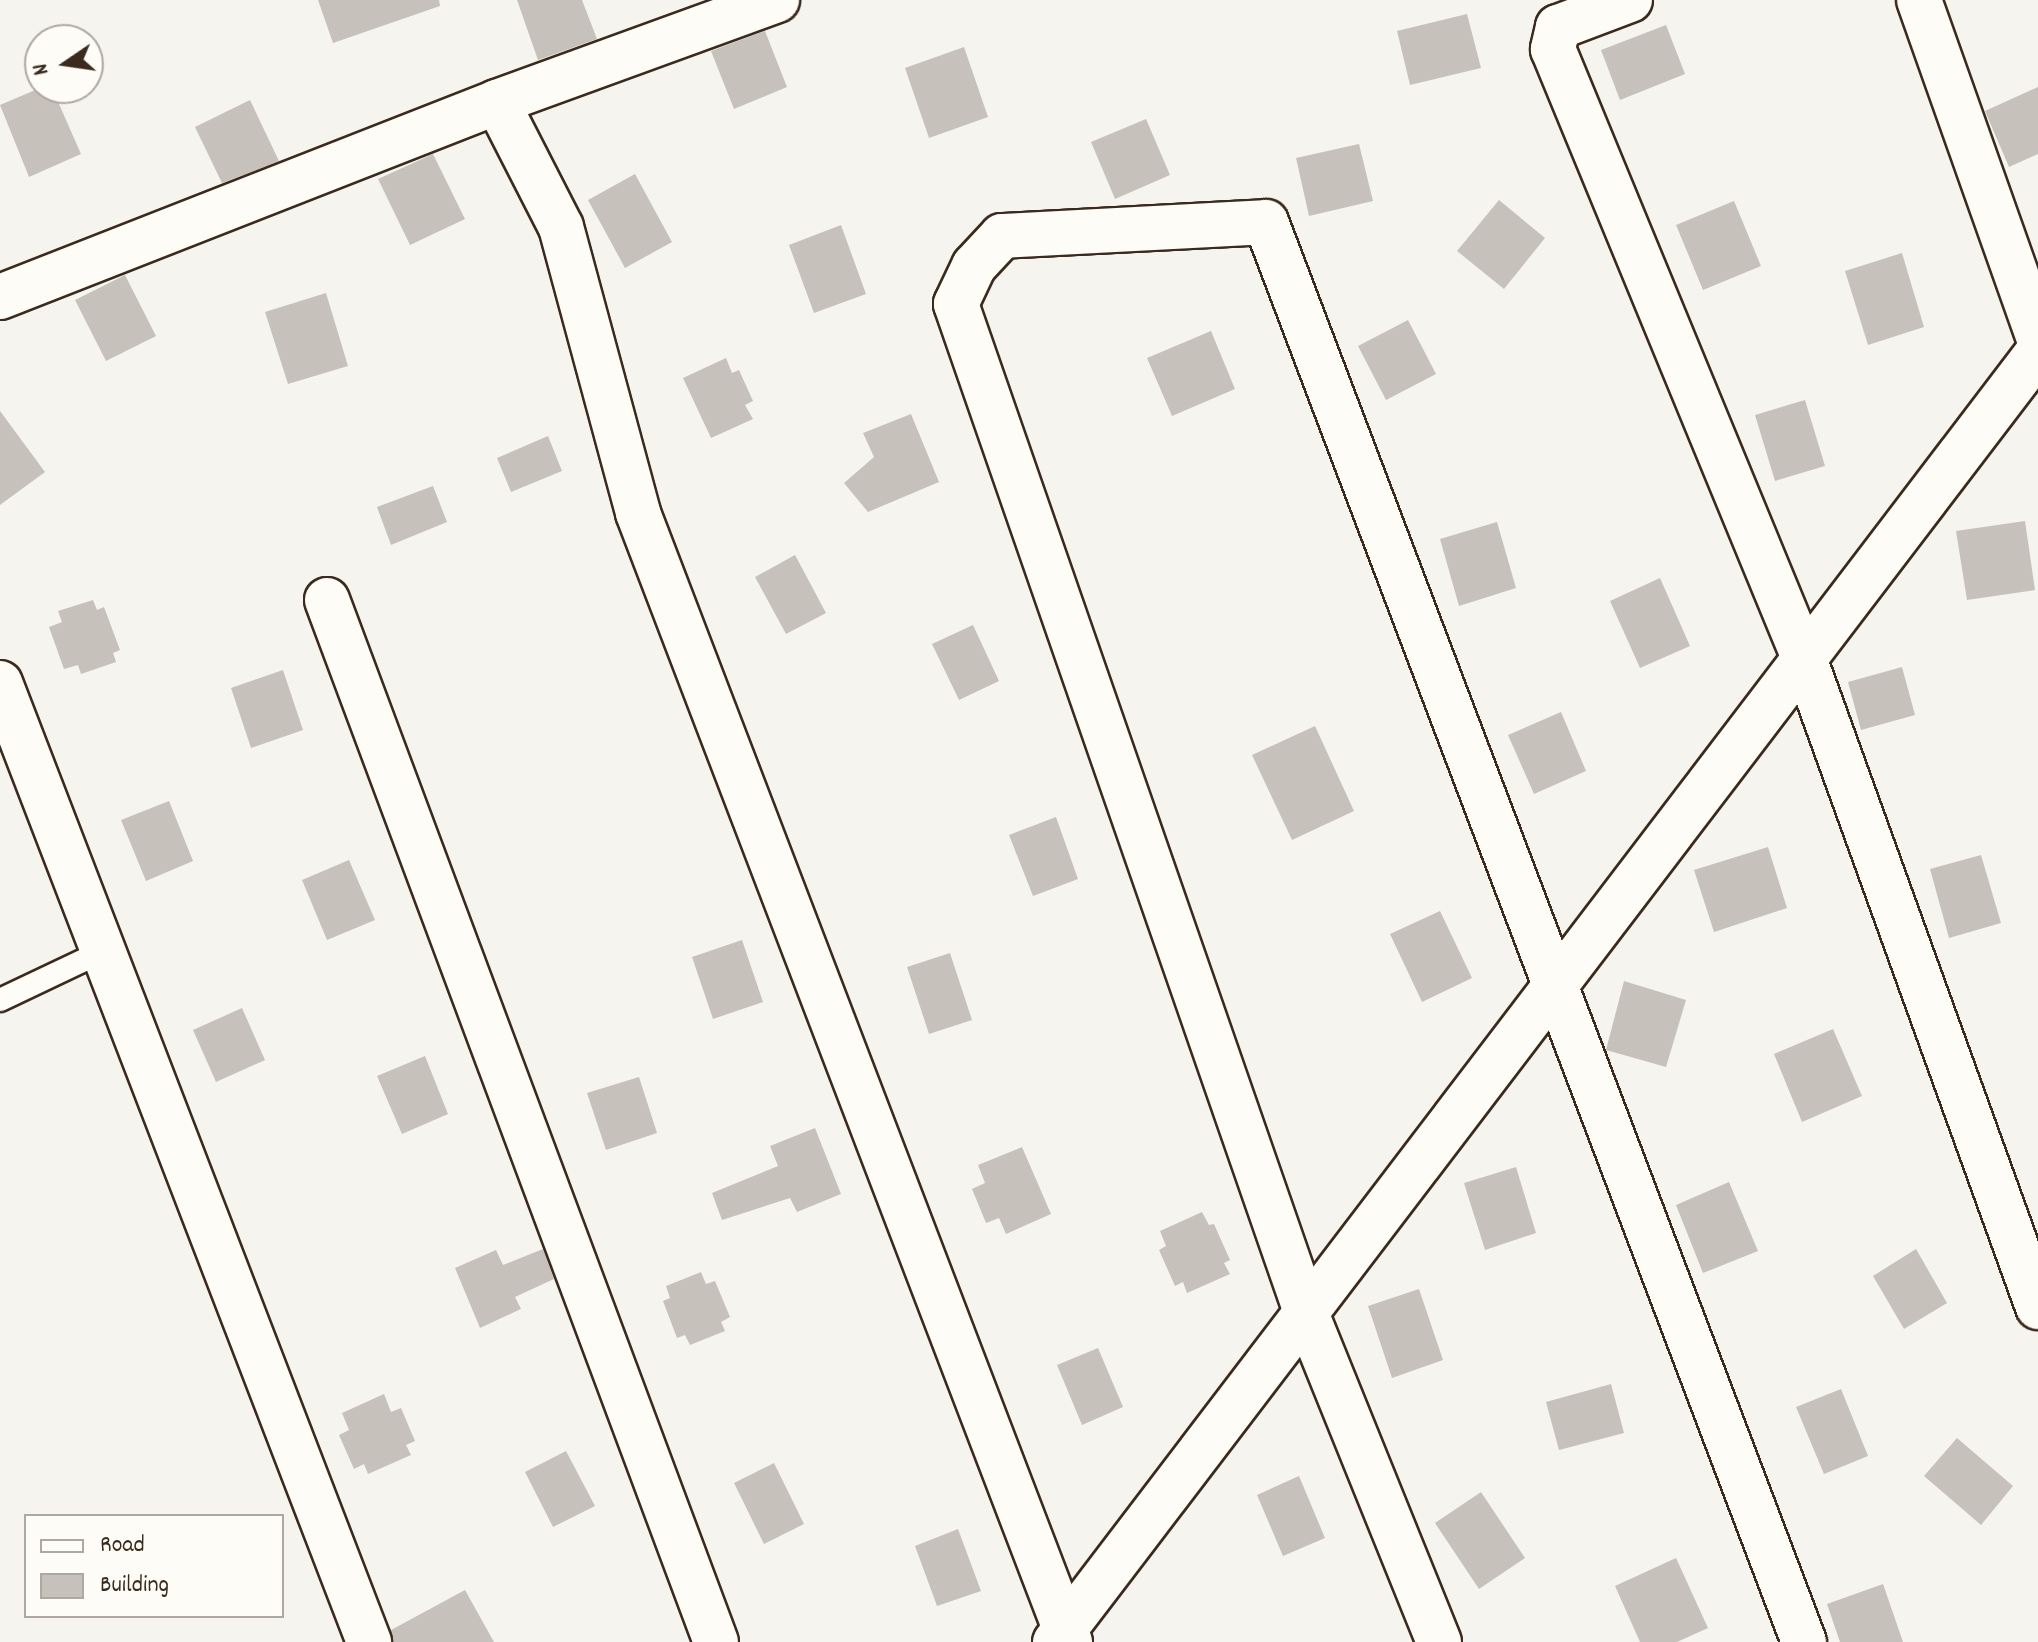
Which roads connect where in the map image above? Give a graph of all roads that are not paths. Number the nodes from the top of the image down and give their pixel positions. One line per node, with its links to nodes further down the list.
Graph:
1 (777, 0): 4 (street)
2 (1630, 0): 9 (street)
3 (1919, 0): 6 (street)
4 (497, 102): 5 (street); 16 (street)
5 (0, 297)
6 (2038, 336)
7 (2038, 352): 9 (street)
8 (327, 600): 18 (street)
9 (1804, 658): 12 (street); 14 (street)
10 (0, 683): 11 (street)
11 (103, 951): 13 (lane); 17 (street)
12 (1558, 982): 15 (street); 15 (street); 20 (street)
13 (0, 1000)
14 (2038, 1307)
15 (1306, 1312): 16 (street); 19 (street)
16 (1063, 1638)
17 (369, 1642)
18 (716, 1642)
19 (1439, 1642)
20 (1804, 1642)

